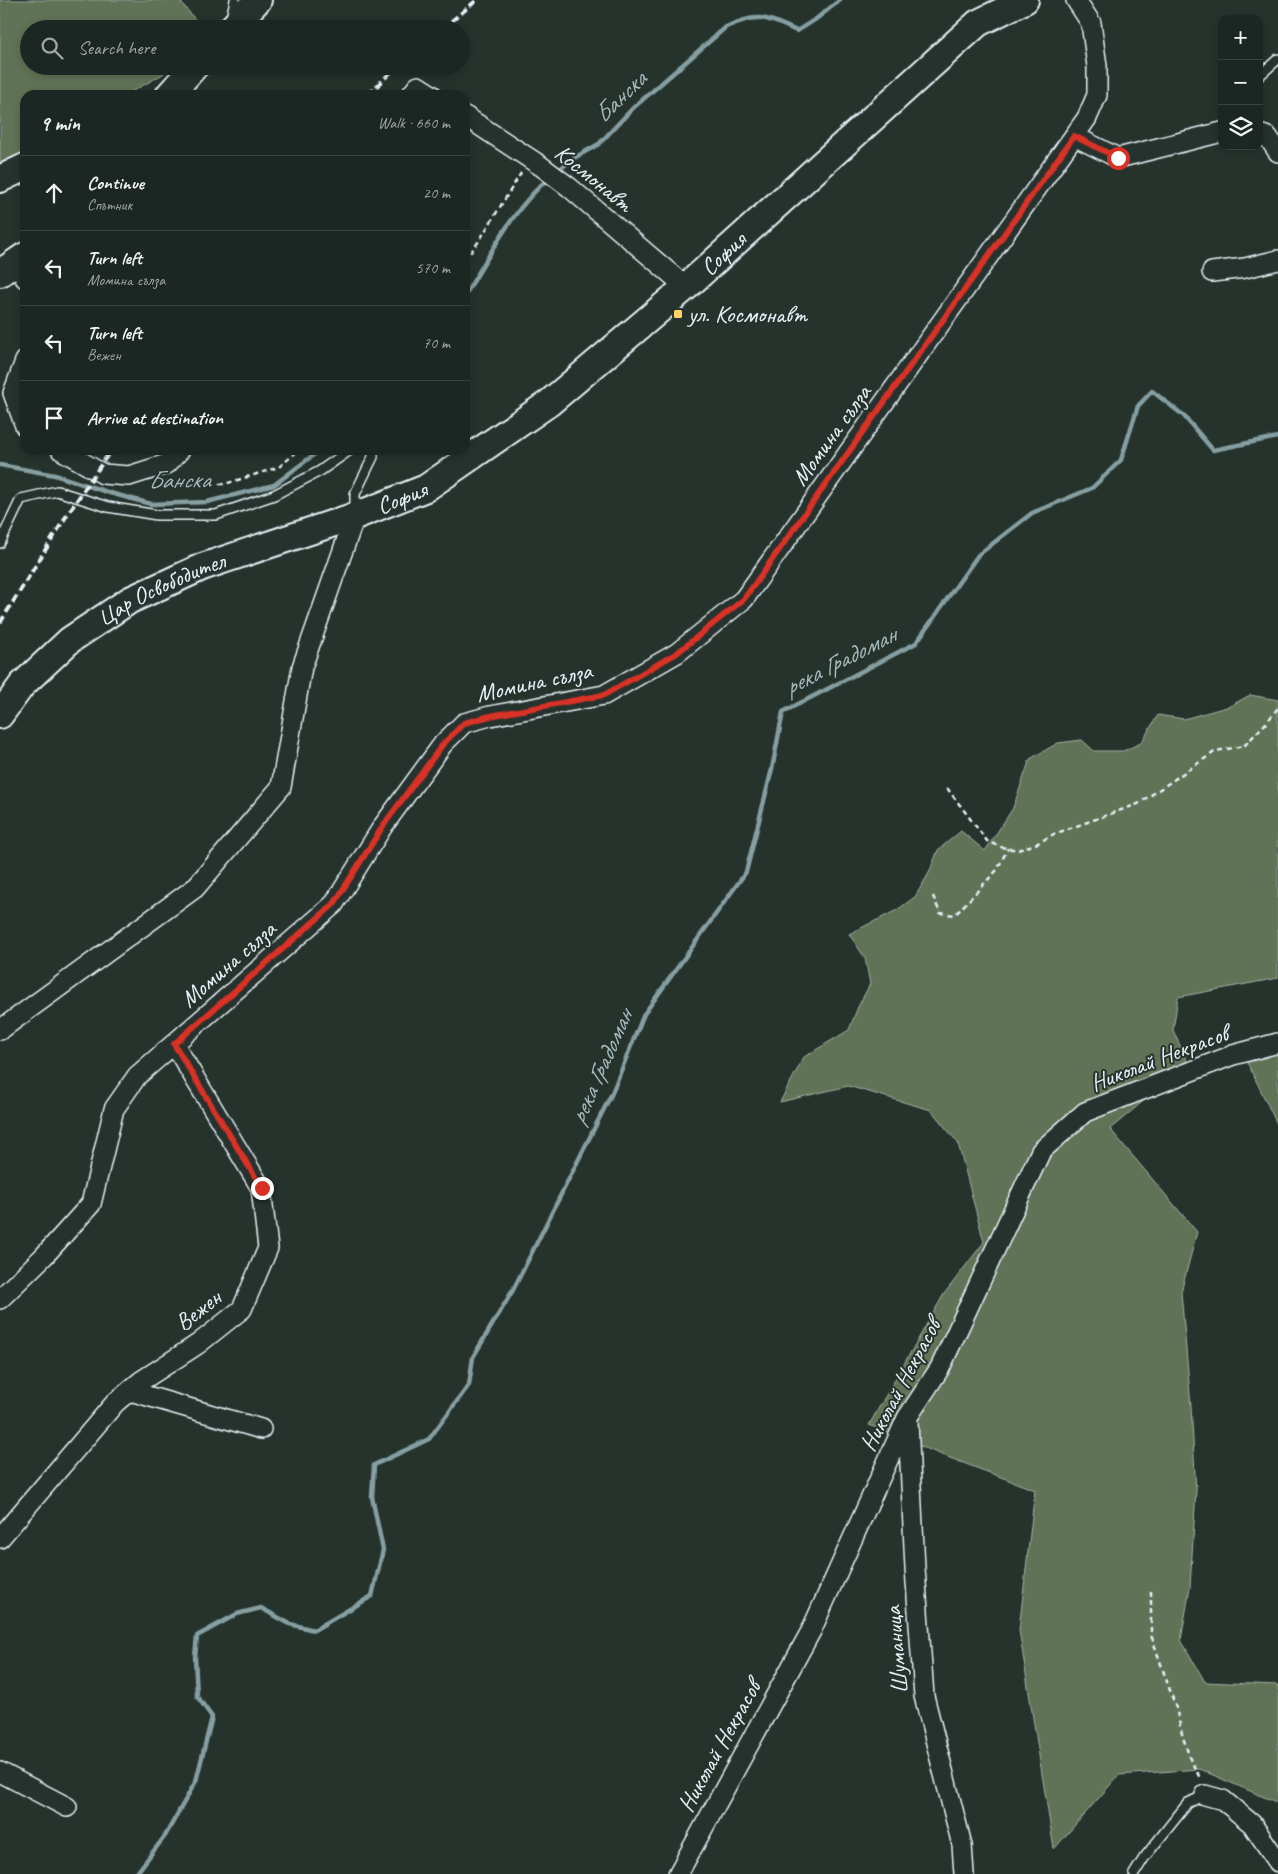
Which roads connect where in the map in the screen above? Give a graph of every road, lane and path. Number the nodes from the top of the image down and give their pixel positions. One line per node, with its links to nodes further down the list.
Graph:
1 (234, 0): 5 (lane)
2 (258, 0): 6 (street)
3 (1025, 0): 22 (street, София)
4 (1076, 0): 14 (street, Момина сълза)
5 (231, 20)
6 (239, 20)
7 (1278, 59): 8 (lane)
8 (1263, 72)
9 (186, 75): 10 (street)
10 (172, 90)
11 (470, 119): 16 (street, Космонавт)
12 (1218, 133): 14 (street)
13 (1263, 135): 15 (street)
14 (1074, 136): 40 (street, Момина сълза)
15 (1278, 152)
16 (535, 162): 19 (path); 22 (street, Космонавт)
17 (20, 169): 18 (street)
18 (0, 179)
19 (470, 253)
20 (1278, 260): 21 (street)
21 (1212, 272)
22 (686, 287): 31 (street, София)
23 (20, 375): 24 (street)
24 (20, 413)
25 (70, 455): 26 (street)
26 (175, 455)
27 (293, 455): 30 (path)
28 (343, 455): 32 (lane)
29 (373, 455): 31 (lane)
30 (164, 483)
31 (355, 516): 34 (street, Цар Освободител); 38 (street)
32 (0, 543)
33 (1278, 708): 36 (path)
34 (0, 715)
35 (946, 788): 36 (path)
36 (1008, 848): 37 (path)
37 (932, 896)
38 (0, 1030)
39 (1278, 1043): 43 (street, Николай Некрасов)
40 (174, 1044): 41 (street, Момина сълза); 42 (street, Вежен)
41 (0, 1299)
42 (130, 1391): 44 (street); 45 (street, Вежен)
43 (908, 1418): 51 (street, Николай Некрасов); 52 (street, Шуманица)
44 (261, 1429)
45 (0, 1538)
46 (1151, 1591): 48 (path)
47 (0, 1772): 49 (street)
48 (1210, 1796): 50 (street); 53 (lane)
49 (67, 1807)
50 (1278, 1862)
51 (678, 1874)
52 (964, 1874)
53 (1134, 1874)

